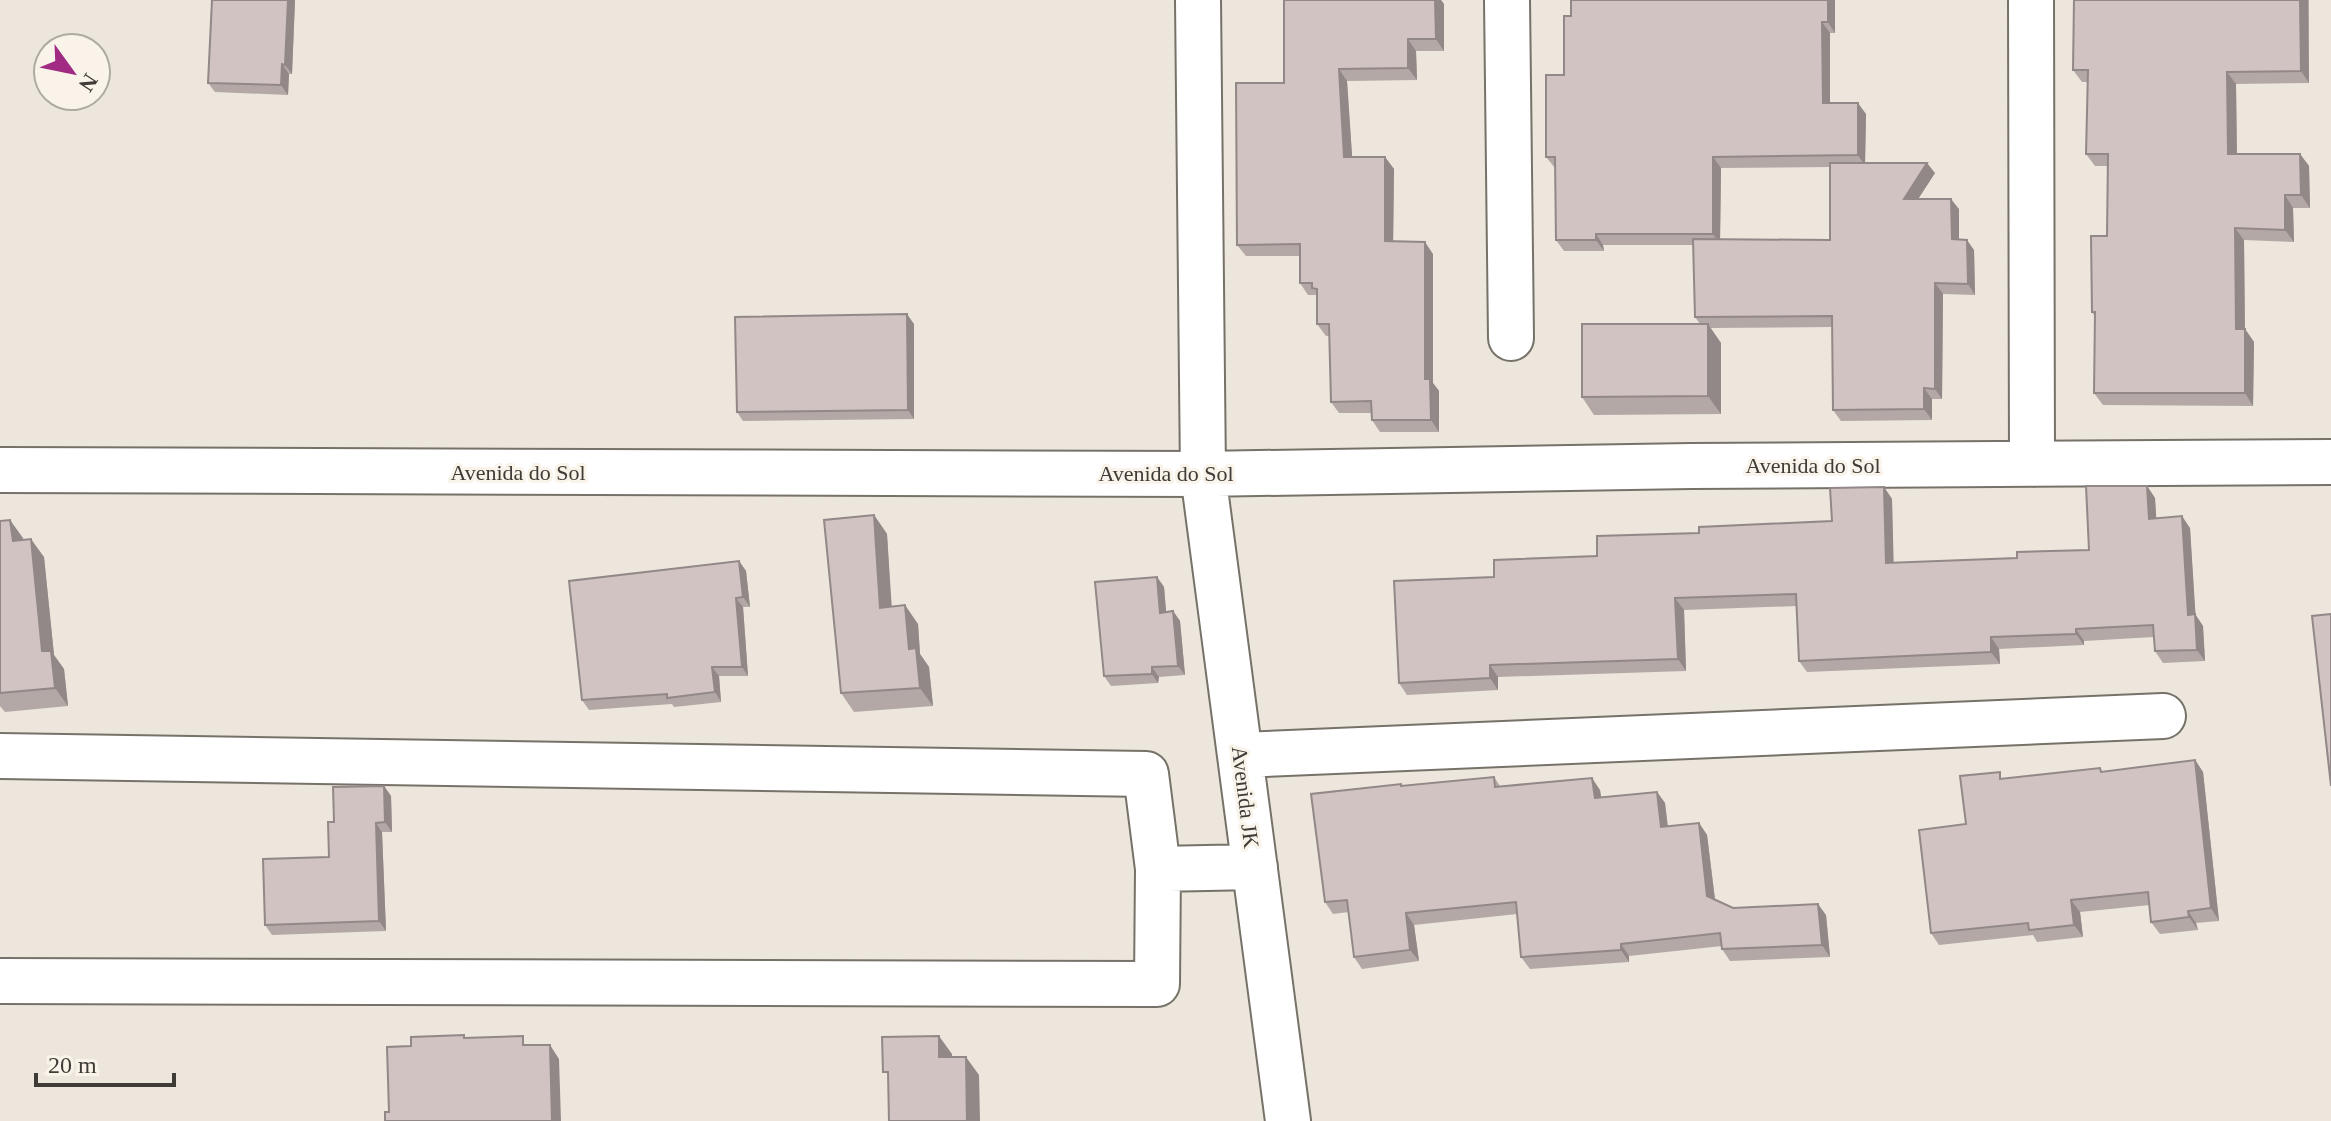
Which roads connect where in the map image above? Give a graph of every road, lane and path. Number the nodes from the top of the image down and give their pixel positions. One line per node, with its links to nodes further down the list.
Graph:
1 (1198, 0): 8 (street, Avenida JK)
2 (1507, 0): 4 (street)
3 (2031, 0): 6 (street)
4 (1511, 338)
5 (2331, 462): 6 (street, Avenida do Sol)
6 (2032, 464): 8 (street, Avenida do Sol)
7 (0, 470): 8 (street, Avenida do Sol)
8 (1203, 474): 10 (street, Avenida JK)
9 (2163, 716): 10 (street)
10 (1240, 755): 12 (street, Avenida JK)
11 (0, 756): 13 (street)
12 (1255, 867): 13 (street); 15 (street, Avenida JK)
13 (1158, 869): 14 (street)
14 (0, 981)
15 (1288, 1121)

